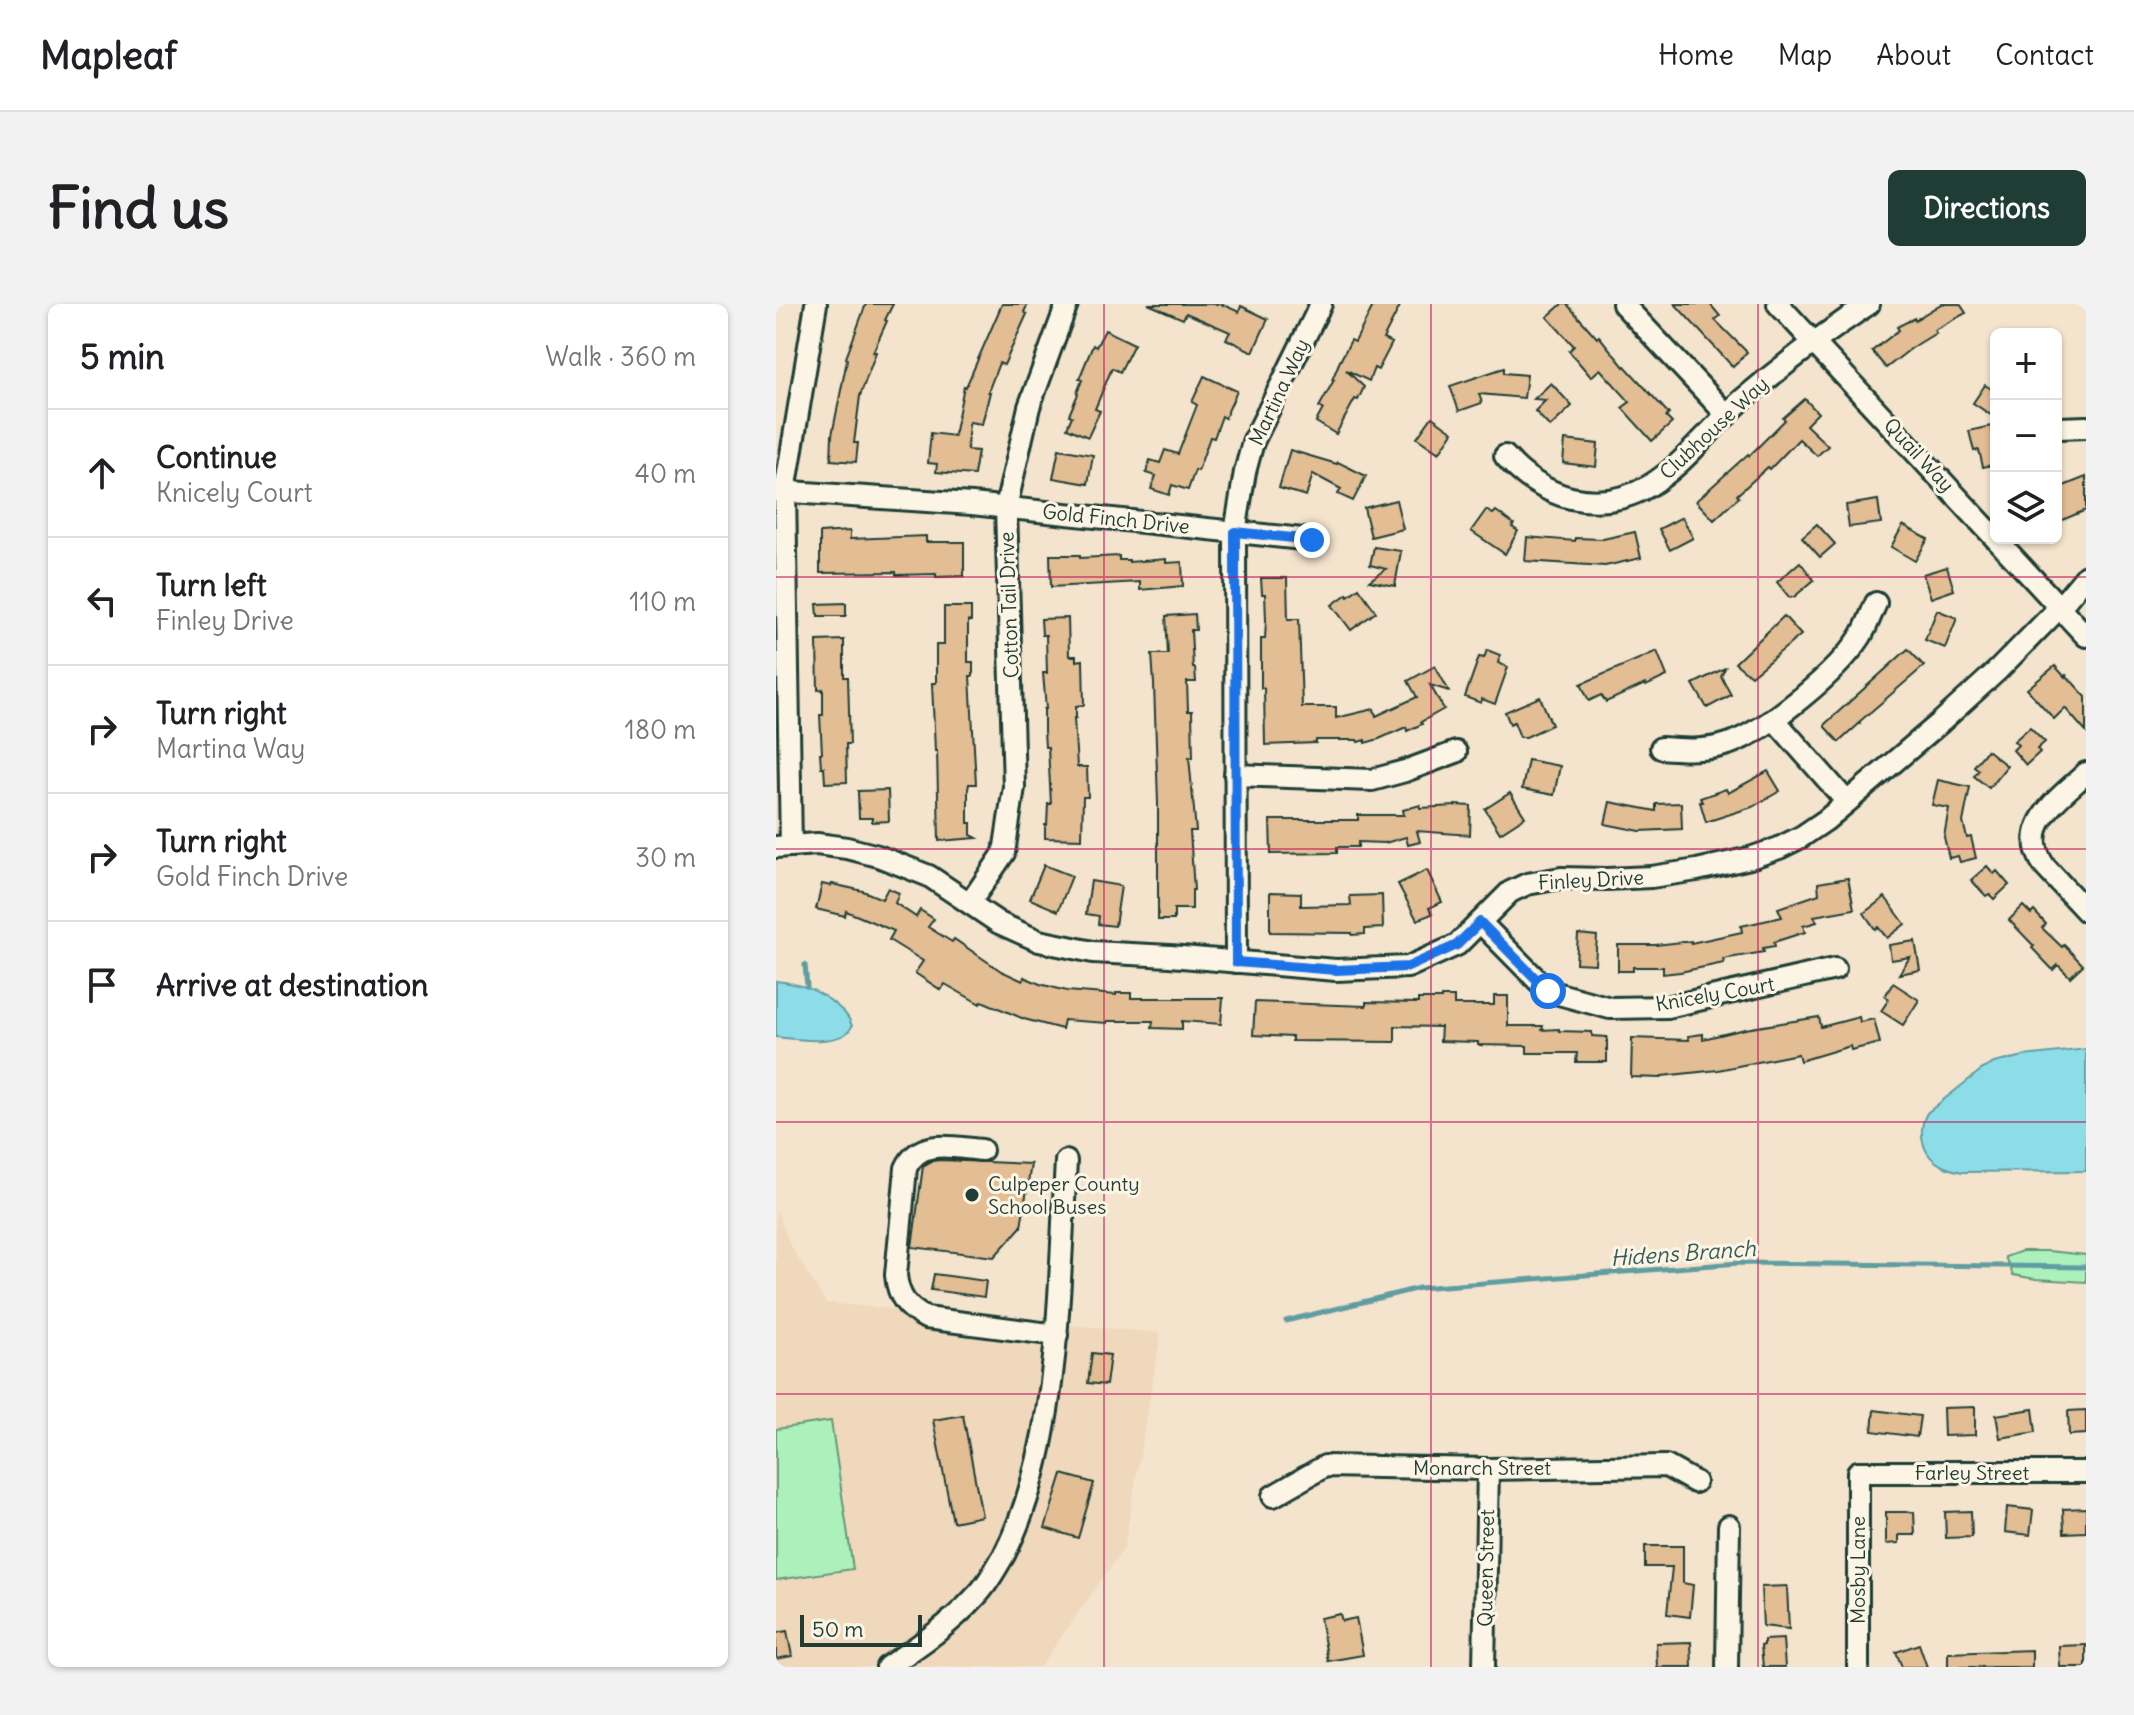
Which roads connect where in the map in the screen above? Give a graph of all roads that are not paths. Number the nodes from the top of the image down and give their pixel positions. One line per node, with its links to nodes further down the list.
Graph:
1 (816, 304): 12 (street)
2 (1067, 304): 13 (street, Cotton Tail Drive)
3 (1321, 304): 14 (street, Martina Way)
4 (1623, 304): 8 (street)
5 (1778, 304): 7 (street, Quail Way)
6 (1869, 304): 7 (street, Clubhouse Way)
7 (1814, 342): 8 (street, Clubhouse Way); 18 (street, Quail Way)
8 (1727, 415): 11 (street, Clubhouse Way)
9 (2086, 427): 10 (street)
10 (2062, 428)
11 (1505, 456)
12 (780, 491): 13 (street, Gold Finch Drive); 26 (street)
13 (1006, 507): 14 (street, Gold Finch Drive); 27 (street, Cotton Tail Drive)
14 (1235, 532): 15 (street, Gold Finch Drive); 24 (street, Martina Way)
15 (1312, 540)
16 (2086, 576): 18 (street, Finley Drive)
17 (1876, 603): 20 (street)
18 (2060, 607): 19 (street, Quail Way); 25 (street, Finley Drive)
19 (2086, 636)
20 (1774, 719): 21 (street); 25 (street)
21 (1661, 748)
22 (1456, 752): 24 (street)
23 (2086, 773): 28 (street)
24 (1235, 775): 30 (street, Martina Way)
25 (1847, 802): 29 (street, Finley Drive)
26 (783, 846): 27 (street, Finley Drive)
27 (970, 903): 30 (street, Finley Drive)
28 (2086, 911)
29 (1480, 922): 30 (street, Finley Drive); 31 (street, Knicely Court)
30 (1236, 962)
31 (1835, 969)
32 (982, 1150): 34 (street)
33 (1066, 1161): 34 (street)
34 (1057, 1335): 41 (street)
35 (1488, 1469): 38 (street, Monarch Street); 39 (street, Monarch Street); 42 (street, Queen Street)
36 (1858, 1472): 37 (street, Farley Street); 44 (street, Mosby Lane)
37 (2086, 1472)
38 (1695, 1482)
39 (1273, 1496)
40 (1729, 1526): 43 (street)
41 (887, 1667)
42 (1484, 1667)
43 (1727, 1667)
44 (1858, 1667)

